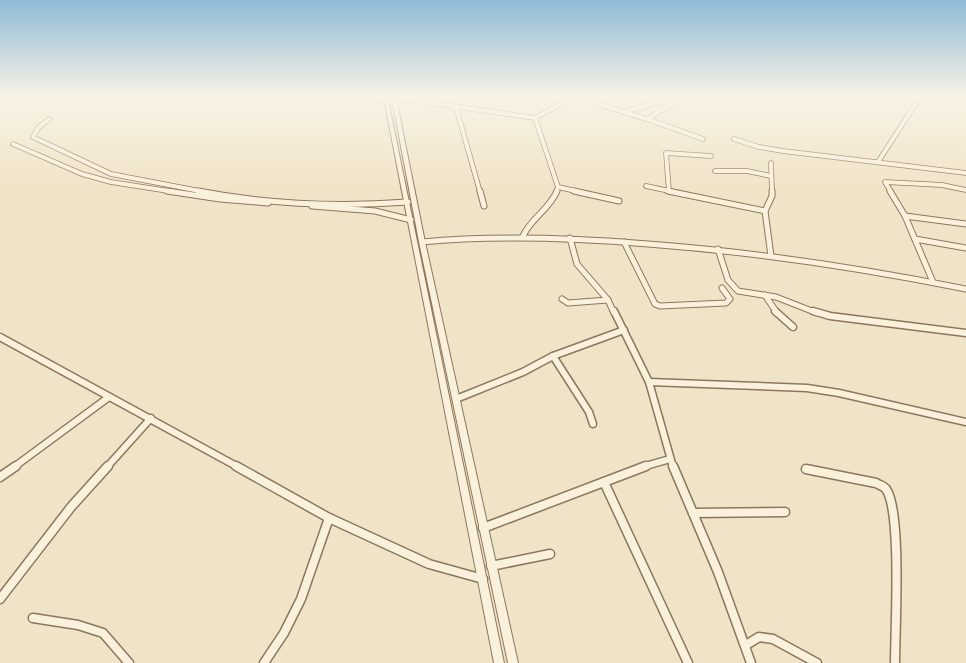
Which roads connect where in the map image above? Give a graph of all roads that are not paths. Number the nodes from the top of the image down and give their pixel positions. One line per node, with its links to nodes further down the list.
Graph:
1 (38, 128): 23 (street)
2 (395, 128): 22 (street)
3 (398, 128): 34 (street)
4 (462, 128): 24 (street)
5 (538, 128): 18 (street)
6 (672, 128): 8 (street)
7 (900, 128): 12 (street)
8 (703, 139)
9 (734, 139): 12 (street)
10 (13, 144): 26 (street)
11 (711, 156): 20 (street)
12 (878, 162): 15 (street)
13 (771, 163): 16 (street)
14 (716, 170): 16 (street)
15 (966, 173)
16 (771, 176): 25 (street)
17 (646, 186): 20 (street)
18 (558, 187): 21 (street); 31 (street)
19 (966, 190): 28 (street)
20 (669, 191): 25 (street)
21 (619, 201)
22 (404, 203): 23 (street); 27 (street); 29 (street)
23 (388, 204): 26 (street)
24 (484, 206)
25 (765, 211): 38 (street)
26 (388, 213): 27 (street)
27 (400, 216): 29 (street)
28 (905, 216): 30 (street); 33 (street)
29 (411, 220): 66 (street)
30 (966, 224)
31 (523, 236): 32 (street); 34 (street)
32 (570, 238): 35 (street); 44 (street)
33 (915, 239): 36 (street); 39 (street)
34 (422, 242): 52 (street)
35 (624, 242): 37 (street); 40 (street)
36 (966, 248)
37 (718, 249): 38 (street); 42 (street)
38 (771, 256): 39 (street)
39 (933, 282): 41 (street)
40 (722, 288)
41 (966, 289)
42 (764, 295): 45 (street); 47 (street)
43 (562, 300): 44 (street)
44 (608, 300): 46 (street)
45 (793, 328)
46 (624, 330): 49 (street); 50 (street)
47 (966, 334)
48 (1, 338): 51 (street)
49 (553, 356): 52 (street); 55 (street)
50 (650, 382): 54 (street); 56 (street)
51 (108, 397): 53 (street); 58 (street)
52 (456, 399): 63 (street)
53 (152, 418): 62 (street); 67 (street)
54 (966, 422)
55 (593, 424)
56 (670, 459): 59 (street); 60 (street)
57 (806, 469): 77 (street)
58 (1, 475)
59 (604, 482): 63 (street); 74 (street)
60 (693, 512): 61 (street); 69 (street)
61 (785, 512)
62 (328, 518): 66 (street); 71 (street)
63 (483, 528): 65 (street)
64 (550, 554): 65 (street)
65 (491, 566): 73 (street)
66 (483, 579): 72 (street)
67 (0, 600)
68 (33, 618): 70 (street)
69 (746, 644): 75 (street); 76 (street)
70 (129, 663)
71 (264, 663)
72 (499, 663)
73 (513, 663)
74 (688, 663)
75 (751, 663)
76 (817, 663)
77 (895, 663)

